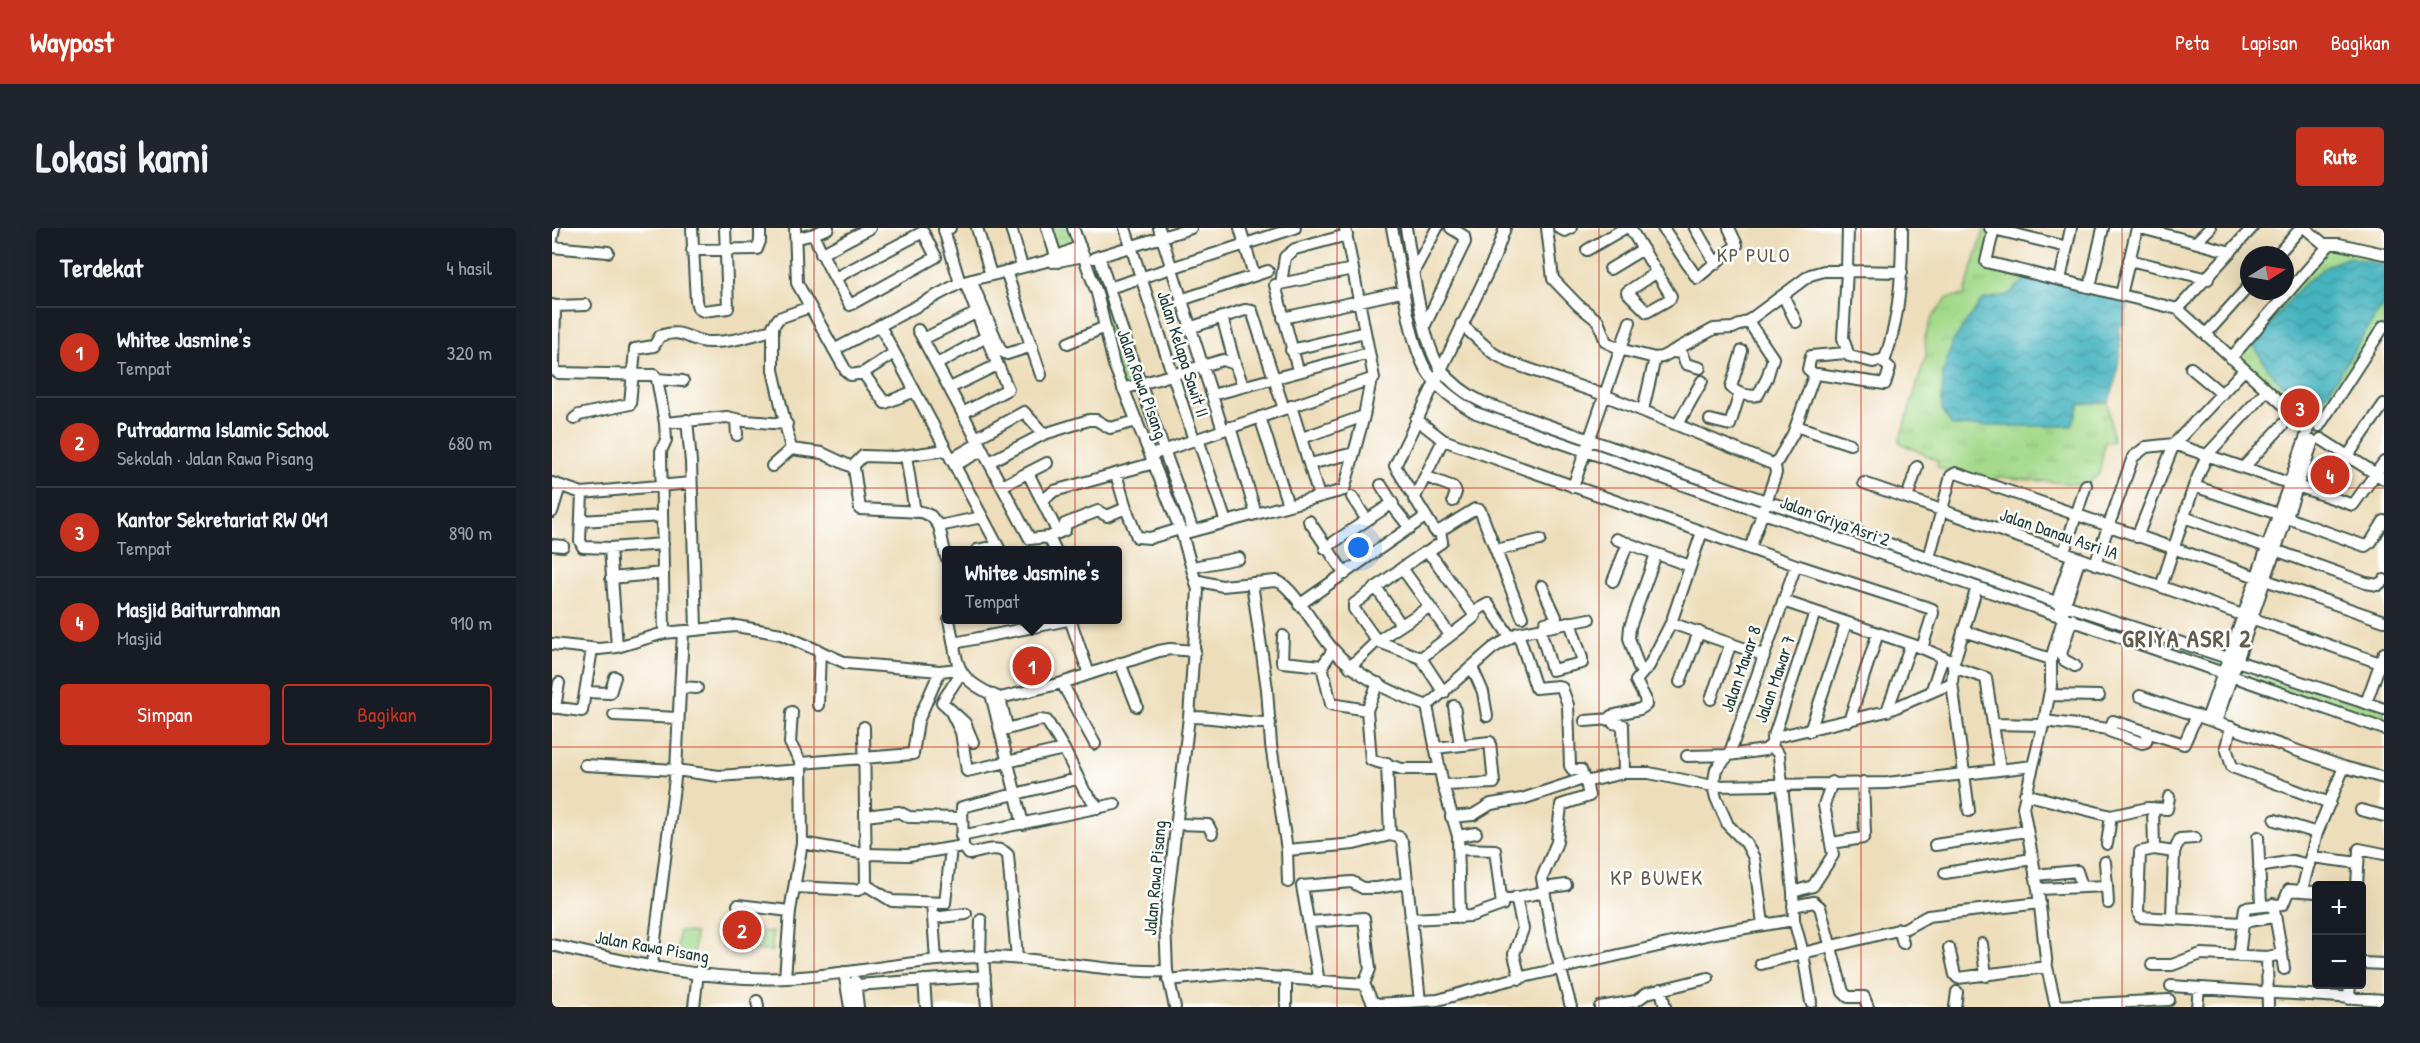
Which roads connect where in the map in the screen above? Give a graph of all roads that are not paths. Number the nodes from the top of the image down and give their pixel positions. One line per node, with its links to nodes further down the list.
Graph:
1 (554, 228): 43 (street)
2 (692, 228): 53 (street)
3 (725, 228): 51 (street)
4 (760, 228): 51 (street)
5 (828, 228): 42 (street)
6 (870, 228): 57 (street)
7 (950, 228): 80 (street)
8 (977, 228): 74 (street)
9 (1011, 228): 64 (street)
10 (1047, 228): 61 (street)
11 (1073, 228): 58 (street, Jalan Rawa Pisang)
12 (1125, 228): 49 (street, Jalan Kelapa Sawit II)
13 (1191, 228): 40 (street)
14 (1240, 228): 45 (street)
15 (1295, 228): 45 (street)
16 (1392, 228): 84 (street, Jalan Griya Asri 2)
17 (1406, 228): 70 (street, Jalan Griya Asri 2)
18 (1437, 228): 70 (street)
19 (1451, 228): 106 (street)
20 (1504, 228): 100 (street)
21 (1547, 228): 115 (street)
22 (1559, 228): 23 (street)
23 (1571, 228)
24 (1625, 228): 54 (street)
25 (1630, 228): 52 (street)
26 (1663, 228): 63 (street)
27 (1695, 228): 63 (street)
28 (1729, 228): 63 (street)
29 (1848, 228): 71 (street)
30 (1902, 228): 73 (street)
31 (2071, 228): 50 (street)
32 (2103, 228): 82 (street)
33 (2139, 228): 41 (street); 62 (street)
34 (2210, 228): 44 (street)
35 (2252, 228): 56 (street)
36 (2303, 228): 46 (street); 47 (street)
37 (1992, 229): 50 (street); 79 (street)
38 (800, 231): 42 (street); 92 (street)
39 (1346, 232): 66 (street); 81 (street)
40 (1160, 233): 49 (street); 65 (street)
41 (2176, 233): 44 (street)
42 (814, 234): 57 (street)
43 (552, 240)
44 (2196, 242): 56 (street)
45 (1245, 244): 65 (street); 75 (street)
46 (2329, 245): 59 (street); 122 (street)
47 (2286, 246)
48 (552, 247): 55 (street)
49 (1131, 247): 60 (street); 76 (street, Jalan Kelapa Sawit II)
50 (2067, 247): 79 (street)
51 (725, 249): 53 (street); 53 (street)
52 (1642, 249): 67 (street); 72 (street)
53 (692, 250)
54 (1587, 250)
55 (608, 252)
56 (2231, 252): 78 (street)
57 (821, 254): 77 (street)
58 (1084, 254): 60 (street); 61 (street); 103 (street, Jalan Rawa Pisang)
59 (2384, 254)
60 (1099, 256): 83 (street)
61 (1054, 260): 64 (street)
62 (2129, 260): 78 (street); 86 (street)
63 (1716, 264)
64 (1022, 267): 68 (street)
65 (1171, 268): 76 (street); 88 (street)
66 (1353, 269): 81 (street); 89 (street)
67 (1610, 269)
68 (1006, 271): 74 (street); 112 (street)
69 (1268, 271): 75 (street)
70 (1414, 271): 106 (street, Jalan Griya Asri 2)
71 (1847, 271): 73 (street); 85 (street); 120 (street)
72 (1657, 272): 72 (street)
73 (1902, 273): 123 (street)
74 (991, 275): 80 (street)
75 (1254, 275): 88 (street)
76 (1141, 277): 83 (street); 134 (street, Jalan Kelapa Sawit II)
77 (835, 278): 77 (street)
78 (2208, 279): 93 (street)
79 (2060, 280): 82 (street)
80 (965, 282): 94 (street); 101 (street); 112 (street)
81 (1281, 284): 96 (street)
82 (2090, 287): 86 (street)
83 (1108, 288): 143 (street)
84 (1404, 291): 89 (street); 106 (street, Jalan Griya Asri 2)
85 (1783, 295): 97 (street); 99 (street)
86 (2121, 295): 93 (street)
87 (2240, 296): 108 (street)
88 (1181, 300): 104 (street)
89 (1359, 301): 96 (street); 107 (street)
90 (554, 305): 91 (street); 133 (street)
91 (586, 305)
92 (810, 307): 105 (street); 113 (street)
93 (2178, 309): 108 (street)
94 (976, 313): 109 (street); 124 (street)
95 (1222, 317): 104 (street); 127 (street); 138 (street)
96 (1283, 318): 114 (street)
97 (1748, 321): 117 (street); 149 (street)
98 (1630, 322): 115 (street)
99 (1796, 322)
100 (1461, 324): 135 (street); 152 (street)
101 (880, 326): 113 (street); 118 (street)
102 (2384, 326): 110 (street)
103 (1104, 327): 111 (street); 146 (street, Jalan Rawa Pisang)
104 (1189, 328): 126 (street)
105 (773, 330): 133 (street); 167 (street)
106 (1420, 331): 135 (street, Jalan Griya Asri 2)
107 (1365, 332): 114 (street); 119 (street)
108 (2205, 334): 122 (street)
109 (986, 338): 124 (street); 125 (street)
110 (2379, 342): 171 (street)
111 (1068, 343)
112 (1032, 346): 136 (street)
113 (834, 350): 132 (street)
114 (1291, 350): 130 (street)
115 (1623, 350): 121 (street); 152 (street)
116 (1742, 351): 149 (street)
117 (1674, 352): 121 (street); 128 (street)
118 (894, 353): 132 (street); 147 (street)
119 (1369, 353): 130 (street); 140 (street)
120 (1846, 353): 123 (street); 137 (street)
121 (1655, 358): 155 (street)
122 (2232, 358): 131 (street)
123 (1882, 361): 137 (street)
124 (937, 364): 145 (street)
125 (998, 364): 145 (street); 156 (street)
126 (1202, 364): 127 (street); 134 (street); 151 (street)
127 (1235, 364): 144 (street)
128 (1700, 368)
129 (2192, 368): 150 (street)
130 (1298, 370): 138 (street)
131 (2244, 370): 148 (street); 150 (street)
132 (863, 373): 147 (street)
133 (634, 374): 139 (street); 160 (street)
134 (1172, 374): 143 (street); 175 (street, Jalan Kelapa Sawit II)
135 (1437, 374): 162 (street); 180 (street, Jalan Griya Asri 2)
136 (1041, 375)
137 (1815, 375): 169 (street)
138 (1274, 377): 144 (street); 154 (street)
139 (657, 379): 141 (street); 166 (street)
140 (1371, 379): 154 (street); 158 (street)
141 (683, 381)
142 (1702, 381): 168 (street)
143 (1138, 384): 146 (street); 182 (street)
144 (1243, 386): 151 (street)
145 (950, 388): 156 (street)
146 (1123, 388): 165 (street, Jalan Rawa Pisang)
147 (915, 391): 187 (street)
148 (2266, 391): 157 (street); 185 (street)
149 (1740, 393): 164 (street)
150 (2222, 394): 179 (street)
151 (1212, 395): 170 (street)
152 (1604, 395): 155 (street); 180 (street)
153 (2384, 404): 184 (street)
154 (1287, 407): 159 (street); 174 (street)
155 (1643, 410): 168 (street)
156 (963, 413): 177 (street)
157 (2292, 415): 171 (street); 197 (street)
158 (1364, 416): 174 (street); 183 (street)
159 (1260, 417): 170 (street); 220 (street)
160 (574, 419)
161 (736, 419): 163 (street); 167 (street); 173 (street)
162 (1416, 419): 176 (street); 216 (street)
163 (687, 420): 166 (street); 202 (street)
164 (1710, 420)
165 (1137, 421): 172 (street); 188 (street, Jalan Rawa Pisang)
166 (665, 423): 210 (street)
167 (787, 424): 181 (street)
168 (1678, 424): 193 (street)
169 (1796, 426): 178 (street); 193 (street)
170 (1227, 428): 175 (street); 226 (street)
171 (2314, 433): 184 (street); 205 (street)
172 (1044, 434): 177 (street); 189 (street)
173 (737, 435)
174 (1302, 438): 192 (street)
175 (1196, 440): 182 (street); 237 (street, Jalan Kelapa Sawit II)
176 (1443, 440): 201 (street); 211 (street)
177 (979, 444): 187 (street); 189 (street)
178 (1850, 444)
179 (2174, 444): 185 (street); 240 (street); 245 (street)
180 (1587, 446): 211 (street); 221 (street, Jalan Griya Asri 2)
181 (791, 449): 194 (street); 195 (street)
182 (1166, 450): 188 (street); 241 (street)
183 (1354, 453): 192 (street); 213 (street)
184 (2349, 454): 200 (street)
185 (2207, 455): 197 (street); 209 (street)
186 (906, 456): 187 (street); 195 (street); 225 (street)
187 (951, 458): 230 (street)
188 (1152, 459): 199 (street); 241 (street, Jalan Rawa Pisang)
189 (989, 462): 208 (street)
190 (2384, 462): 200 (street)
191 (1047, 463): 198 (street)
192 (1310, 464): 213 (street)
193 (1775, 465): 221 (street)
194 (772, 466)
195 (852, 467): 225 (street)
196 (1917, 467): 215 (street)
197 (2244, 467): 205 (street)
198 (1028, 473): 208 (street); 217 (street)
199 (1116, 474): 217 (street); 222 (street)
200 (2380, 476): 205 (street)
201 (1427, 477): 216 (street); 218 (street)
202 (691, 483): 210 (street); 299 (street)
203 (1864, 483): 215 (street, Jalan Danau Asri IA)
204 (556, 484): 212 (street); 224 (street)
205 (2293, 484): 229 (street)
206 (1381, 485): 219 (street)
207 (2086, 485): 227 (street)
208 (1002, 486): 244 (street)
209 (2194, 486): 229 (street); 232 (street)
210 (662, 487): 212 (street); 228 (street)
211 (1573, 487): 243 (street)
212 (582, 493): 234 (street)
213 (1319, 496): 220 (street)
214 (1352, 497): 233 (street)
215 (1907, 498): 223 (street, Jalan Danau Asri IA)
216 (1414, 499): 231 (street)
217 (1042, 501): 244 (street)
218 (1454, 501)
219 (1393, 504): 233 (street); 239 (street)
220 (1288, 505): 226 (street)
221 (1763, 506): 256 (street); 263 (street, Jalan Griya Asri 2); 279 (street, Jalan Griya Asri 2)
222 (1126, 508): 241 (street); 244 (street)
223 (1942, 510): 227 (street); 261 (street, Jalan Danau Asri IA); 263 (street)
224 (552, 512)
225 (915, 512): 238 (street)
226 (1256, 513): 237 (street)
227 (2074, 515): 240 (street); 261 (street)
228 (662, 516): 234 (street); 249 (street)
229 (2281, 516): 236 (street); 255 (street)
230 (982, 517): 238 (street); 251 (street)
231 (1425, 517): 239 (street); 242 (street)
232 (2184, 517): 255 (street); 257 (street)
233 (1367, 520): 254 (street)
234 (581, 521): 253 (street)
235 (1309, 521): 254 (street)
236 (2384, 521)
237 (1226, 522): 241 (street)
238 (939, 526): 250 (street)
239 (1410, 528): 270 (street)
240 (2108, 528): 245 (street); 264 (street)
241 (1185, 531): 267 (street, Jalan Rawa Pisang)
242 (1440, 531): 258 (street); 259 (street)
243 (1702, 532): 256 (street); 266 (street)
244 (1053, 535): 252 (street)
245 (2137, 537): 257 (street)
246 (1616, 539): 248 (street)
247 (1540, 540): 258 (street)
248 (1628, 543): 260 (street); 275 (street)
249 (663, 544): 253 (street); 269 (street)
250 (944, 546)
251 (998, 546)
252 (1054, 546)
253 (610, 548): 271 (street)
254 (1326, 548): 270 (street)
255 (2271, 548): 272 (street); 274 (street)
256 (1750, 549): 265 (street)
257 (2174, 549): 272 (street); 280 (street)
258 (1496, 550): 288 (street)
259 (1426, 553): 268 (street); 285 (street)
260 (1656, 554): 266 (street); 333 (street)
261 (2072, 555): 264 (street, Jalan Danau Asri IA); 282 (street)
262 (1239, 558): 267 (street)
263 (1929, 558): 282 (street, Jalan Griya Asri 2)
264 (2095, 564): 280 (street, Jalan Danau Asri IA)
265 (1796, 565): 281 (street, Jalan Mawar 8); 313 (street)
266 (1690, 566): 293 (street)
267 (1193, 567): 273 (street, Jalan Rawa Pisang)
268 (1402, 568): 278 (street); 284 (street)
269 (663, 573): 271 (street); 304 (street)
270 (1345, 574): 283 (street)
271 (611, 578): 314 (street)
272 (2261, 578): 287 (street); 291 (street)
273 (1196, 580): 276 (street); 318 (street, Jalan Rawa Pisang)
274 (2384, 580)
275 (1613, 581)
276 (1252, 583): 283 (street); 370 (street)
277 (1542, 586): 306 (street)
278 (1376, 587): 298 (street); 309 (street)
279 (1977, 587): 289 (street, Jalan Griya Asri 2); 301 (street)
280 (2161, 587): 287 (street, Jalan Danau Asri IA)
281 (1784, 601): 286 (street); 319 (street, Jalan Mawar 8)
282 (2058, 603): 289 (street); 324 (street, Jalan Griya Asri 2)
283 (1299, 604): 316 (street)
284 (1429, 607): 298 (street); 307 (street)
285 (1473, 612): 306 (street); 307 (street)
286 (1815, 612): 294 (street); 378 (street, Jalan Mawar 7)
287 (2247, 615): 322 (street, Jalan Danau Asri IA); 324 (street)
288 (1522, 616)
289 (2068, 617): 323 (street); 328 (street); 335 (street, Jalan Griya Asri 2)
290 (1589, 619): 292 (street)
291 (2384, 621)
292 (1570, 622): 300 (street); 300 (street)
293 (1671, 622): 303 (street); 333 (street)
294 (1846, 623): 305 (street); 377 (street)
295 (951, 624): 310 (street)
296 (1048, 624): 310 (street)
297 (1072, 624): 334 (street)
298 (1401, 625): 309 (street)
299 (696, 629): 302 (street); 317 (street)
300 (1540, 629): 306 (street)
301 (1963, 631): 323 (street); 326 (street)
302 (683, 632): 304 (street); 342 (street)
303 (1699, 632): 311 (street); 337 (street)
304 (664, 633): 314 (street)
305 (1878, 633): 313 (street); 369 (street)
306 (1515, 634): 330 (street); 399 (street)
307 (1450, 635): 321 (street)
308 (1283, 636): 327 (street)
309 (1377, 641): 321 (street); 329 (street)
310 (954, 643): 332 (street)
311 (1731, 643): 319 (street); 351 (street)
312 (552, 644): 315 (street)
313 (1917, 646): 320 (street); 360 (street)
314 (617, 647): 315 (street)
315 (592, 649): 344 (street)
316 (1333, 650): 327 (street); 329 (street)
317 (820, 651): 331 (street); 353 (street)
318 (1195, 651): 325 (street); 364 (street, Jalan Rawa Pisang)
319 (1763, 655): 383 (street, Jalan Mawar 8)
320 (1943, 657): 326 (street); 346 (street)
321 (1421, 658): 345 (street)
322 (2382, 658): 352 (street)
323 (2051, 659): 347 (street)
324 (2233, 659): 335 (street); 352 (street, Jalan Griya Asri 2)
325 (1120, 663): 334 (street); 354 (street)
326 (1954, 664): 338 (street); 372 (street)
327 (1322, 666): 359 (street)
328 (2075, 666)
329 (1350, 667): 341 (street)
330 (1472, 667): 345 (street); 363 (street)
331 (937, 670): 332 (street); 385 (street)
332 (959, 671): 348 (street); 386 (street)
333 (1644, 671): 366 (street)
334 (1089, 674): 340 (street)
335 (2227, 674): 367 (street); 376 (street, Jalan Griya Asri 2)
336 (615, 677): 344 (street)
337 (1680, 682)
338 (1952, 682): 346 (street); 396 (street)
339 (559, 683): 357 (street)
340 (1062, 683): 348 (street); 379 (street)
341 (1378, 683): 355 (street); 359 (street)
342 (680, 687): 343 (street); 365 (street)
343 (697, 688)
344 (585, 692): 357 (street)
345 (1444, 693): 355 (street)
346 (1931, 693): 360 (street)
347 (2049, 695): 349 (street); 371 (street)
348 (996, 696): 375 (street); 386 (street)
349 (2099, 696)
350 (2140, 696): 367 (street)
351 (1711, 699)
352 (2366, 703): 358 (street, Jalan Griya Asri 2)
353 (818, 705)
354 (1137, 706)
355 (1427, 706): 381 (street)
356 (1454, 706): 380 (street)
357 (554, 708)
358 (2384, 709)
359 (1367, 710): 387 (street)
360 (1887, 711): 369 (street)
361 (792, 712): 390 (street)
362 (614, 715): 365 (street)
363 (1486, 716)
364 (1189, 717): 370 (street); 421 (street, Jalan Rawa Pisang)
365 (678, 718): 394 (street)
366 (1611, 719): 368 (street); 395 (street)
367 (2207, 719): 371 (street); 374 (street)
368 (1585, 721)
369 (1849, 721): 377 (street)
370 (1270, 723): 438 (street)
371 (2044, 723): 372 (street); 389 (street)
372 (1993, 724): 393 (street)
373 (864, 727): 385 (street)
374 (2231, 727): 391 (street); 408 (street)
375 (1007, 729): 382 (street); 386 (street)
376 (2384, 729)
377 (1810, 731): 378 (street)
378 (1771, 741): 383 (street, Jalan Mawar 7); 402 (street)
379 (1095, 744)
380 (1460, 745): 381 (street); 403 (street)
381 (1435, 748): 392 (street)
382 (1064, 749): 386 (street); 398 (street)
383 (1729, 755): 384 (street); 404 (street, Jalan Mawar 8)
384 (1687, 756)
385 (864, 758): 390 (street); 414 (street)
386 (1012, 761): 405 (street)
387 (1387, 763): 392 (street); 426 (street)
388 (585, 765): 394 (street)
389 (2033, 765): 393 (street); 406 (street)
390 (801, 767): 394 (street); 431 (street)
391 (2344, 767): 397 (street); 408 (street)
392 (1439, 768): 403 (street)
393 (2000, 769): 396 (street)
394 (676, 770): 499 (street)
395 (1624, 773): 399 (street); 404 (street)
396 (1963, 774): 401 (street); 413 (street)
397 (2384, 778)
398 (1077, 779): 405 (street); 410 (street)
399 (1585, 781): 417 (street); 460 (street)
400 (1832, 782): 401 (street); 402 (street); 432 (street)
401 (1863, 782): 432 (street)
402 (1782, 783): 404 (street); 463 (street)
403 (1443, 785): 417 (street)
404 (1713, 786): 484 (street)
405 (1019, 794): 418 (street); 420 (street)
406 (2025, 794): 415 (street); 422 (street)
407 (2169, 797): 411 (street)
408 (2330, 803): 425 (street)
409 (1115, 804): 410 (street)
410 (1099, 808): 420 (street)
411 (2153, 808): 415 (street); 437 (street)
412 (2361, 810): 416 (street)
413 (1969, 812)
414 (865, 816): 418 (street); 440 (street)
415 (2111, 816): 433 (street)
416 (2384, 816)
417 (1451, 817): 427 (street)
418 (961, 818): 430 (street)
419 (2275, 820): 425 (street)
420 (1026, 824): 430 (street)
421 (1177, 824): 423 (street); 509 (street, Jalan Rawa Pisang)
422 (2026, 831): 434 (street); 442 (street)
423 (1212, 833)
424 (1476, 833): 427 (street)
425 (2317, 833): 443 (street)
426 (1390, 835): 438 (street); 452 (street)
427 (1458, 836): 436 (street)
428 (2258, 837): 446 (street)
429 (2195, 838): 439 (street)
430 (962, 841): 435 (street); 495 (street)
431 (802, 843): 440 (street); 457 (street)
432 (1832, 843): 463 (street)
433 (2107, 844)
434 (1935, 845)
435 (951, 848): 440 (street); 466 (street)
436 (1458, 849): 465 (street); 477 (street)
437 (2154, 849): 439 (street); 479 (street)
438 (1287, 850): 451 (street)
439 (2174, 852): 479 (street)
440 (867, 854): 453 (street)
441 (2384, 854): 445 (street)
442 (2032, 859): 448 (street); 449 (street)
443 (2310, 861): 445 (street); 446 (street); 461 (street)
444 (2105, 862): 456 (street)
445 (2358, 863): 450 (street)
446 (2259, 867): 469 (street)
447 (2060, 872): 449 (street); 455 (street); 458 (street)
448 (1945, 873)
449 (2035, 875): 459 (street)
450 (2357, 881)
451 (1288, 882)
452 (1407, 883): 478 (street); 482 (street)
453 (866, 885): 457 (street); 466 (street)
454 (1566, 885): 460 (street)
455 (2082, 886): 456 (street); 458 (street)
456 (2107, 886): 468 (street)
457 (795, 887): 473 (street)
458 (2061, 888): 459 (street)
459 (2038, 889): 467 (street)
460 (1544, 890): 464 (street); 505 (street)
461 (2302, 890): 462 (street); 470 (street)
462 (2312, 891)
463 (1793, 892): 472 (street)
464 (1516, 897): 465 (street); 515 (street)
465 (1502, 900): 477 (street)
466 (932, 903): 476 (street)
467 (2040, 903): 485 (street); 504 (street)
468 (2108, 903)
469 (2261, 904): 470 (street); 483 (street)
470 (2273, 904): 475 (street)
471 (738, 905): 473 (street)
472 (1793, 906): 481 (street); 489 (street)
473 (790, 911): 512 (street)
474 (966, 914): 476 (street)
475 (2274, 917): 483 (street); 492 (street)
476 (933, 918): 497 (street)
477 (1460, 918): 478 (street)
478 (1410, 919): 529 (street)
479 (2172, 919): 483 (street)
480 (981, 920): 494 (street)
481 (1794, 920): 484 (street); 491 (street)
482 (1310, 922): 517 (street); 518 (street)
483 (2246, 922): 493 (street)
484 (1763, 924): 505 (street)
485 (1899, 929): 486 (street); 489 (street)
486 (1903, 943)
487 (1982, 944): 511 (street)
488 (552, 945): 499 (street, Jalan Rawa Pisang)
489 (1830, 948): 491 (street); 542 (street)
490 (1949, 948): 511 (street)
491 (1803, 953): 500 (street); 528 (street)
492 (2282, 954): 496 (street); 506 (street)
493 (2239, 956): 496 (street); 503 (street)
494 (981, 957): 495 (street, Jalan Rawa Pisang); 497 (street, Jalan Rawa Pisang); 510 (street)
495 (1017, 957): 509 (street, Jalan Rawa Pisang)
496 (2267, 957): 525 (street)
497 (936, 960): 507 (street, Jalan Rawa Pisang)
498 (2366, 963): 501 (street)
499 (651, 964): 508 (street, Jalan Rawa Pisang)
500 (1761, 964)
501 (2384, 964)
502 (2152, 965): 503 (street)
503 (2172, 965): 520 (street)
504 (2047, 966): 511 (street); 544 (street)
505 (1560, 969): 515 (street); 539 (street)
506 (2284, 969)
507 (849, 971): 512 (street, Jalan Rawa Pisang); 519 (street); 533 (street)
508 (698, 972): 512 (street, Jalan Rawa Pisang); 532 (street)
509 (1167, 975): 513 (street); 537 (street)
510 (985, 976): 516 (street); 536 (street)
511 (1986, 976)
512 (785, 978)
513 (1286, 978): 517 (street); 538 (street)
514 (1708, 978): 522 (street)
515 (1520, 979): 529 (street)
516 (924, 980): 519 (street); 535 (street)
517 (1319, 982): 518 (street)
518 (1364, 984): 529 (street)
519 (856, 985): 534 (street)
520 (2171, 986): 521 (street); 530 (street)
521 (2199, 988): 525 (street); 545 (street)
522 (1661, 989): 531 (street); 541 (street)
523 (2350, 989): 526 (street)
524 (1957, 992): 543 (street)
525 (2268, 992): 526 (street); 546 (street)
526 (2349, 999): 527 (street)
527 (2384, 1000)
528 (1811, 1002)
529 (1422, 1003)
530 (2168, 1004): 544 (street)
531 (1617, 1006): 540 (street)
532 (694, 1007)
533 (850, 1007)
534 (858, 1007)
535 (926, 1007)
536 (987, 1007)
537 (1175, 1007)
538 (1286, 1007)
539 (1571, 1007)
540 (1600, 1007)
541 (1665, 1007)
542 (1868, 1007)
543 (1955, 1007)
544 (2056, 1007)
545 (2197, 1007)
546 (2268, 1007)

